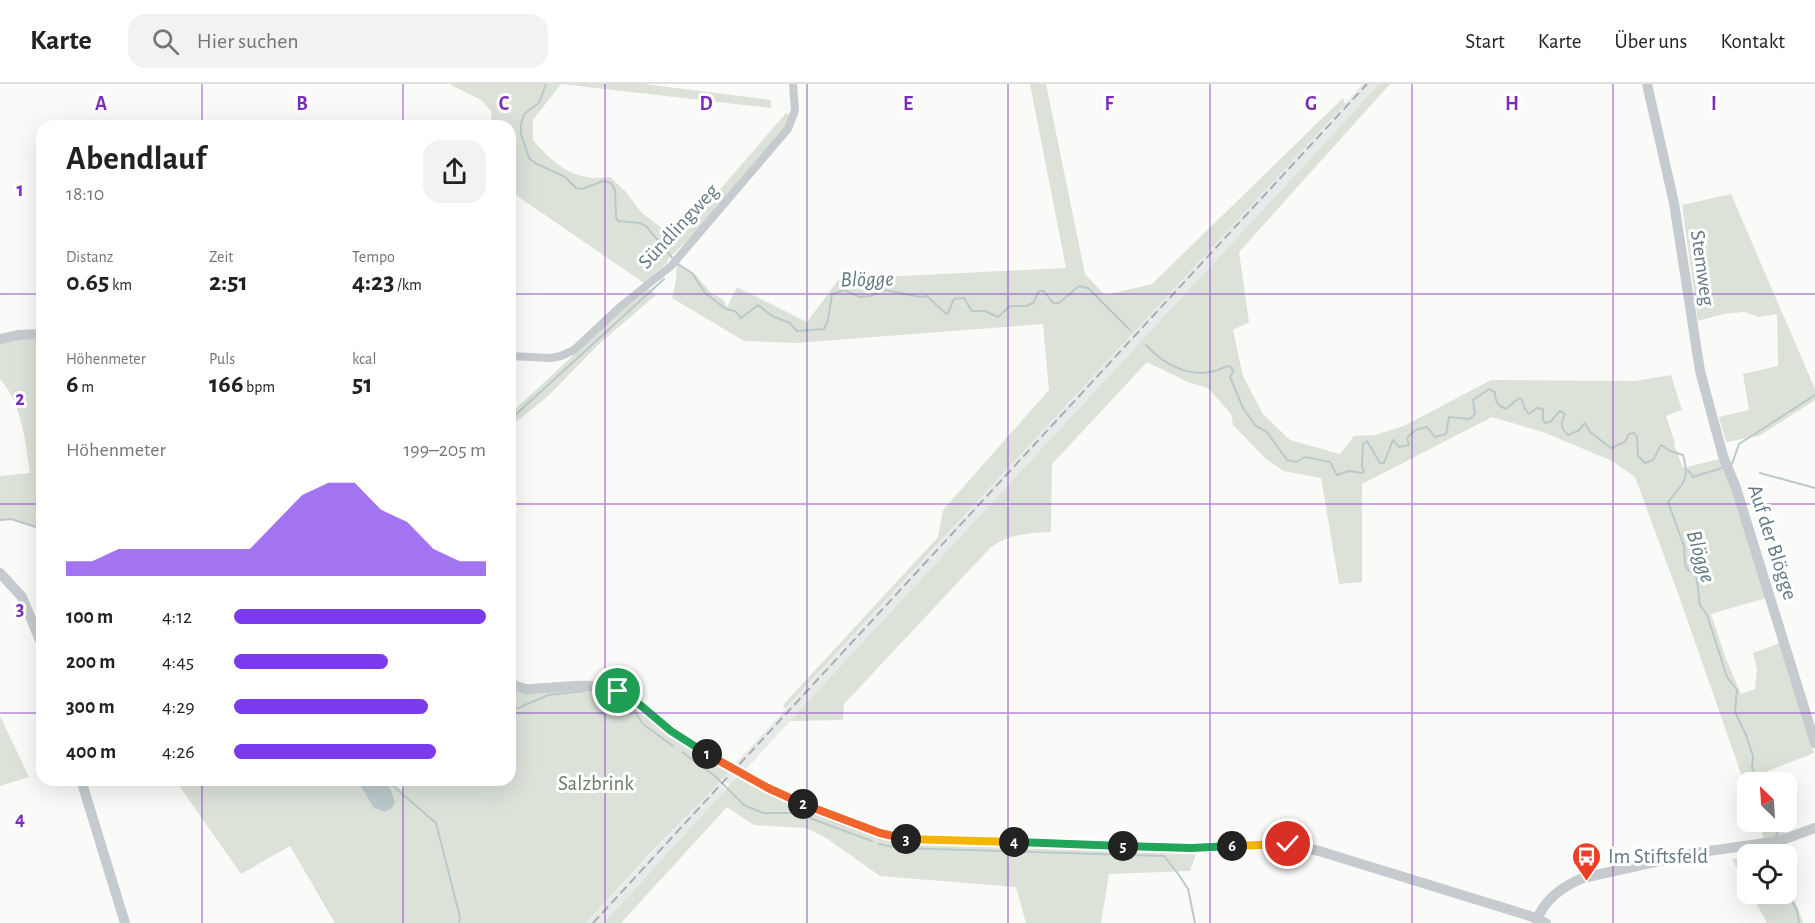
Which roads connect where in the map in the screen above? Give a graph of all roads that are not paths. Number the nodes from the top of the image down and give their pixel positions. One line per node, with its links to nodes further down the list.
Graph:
1 (793, 84): 5 (street, Sündlingweg)
2 (1647, 84): 6 (street, Stemweg)
3 (36, 334): 4 (street)
4 (0, 339)
5 (516, 356)
6 (1724, 456): 10 (street, Auf der Blögge)
7 (0, 573): 8 (street)
8 (36, 631)
9 (516, 685): 13 (street)
10 (1815, 742)
11 (83, 786): 14 (street)
12 (1815, 828): 13 (street)
13 (1541, 921)
14 (125, 923)

